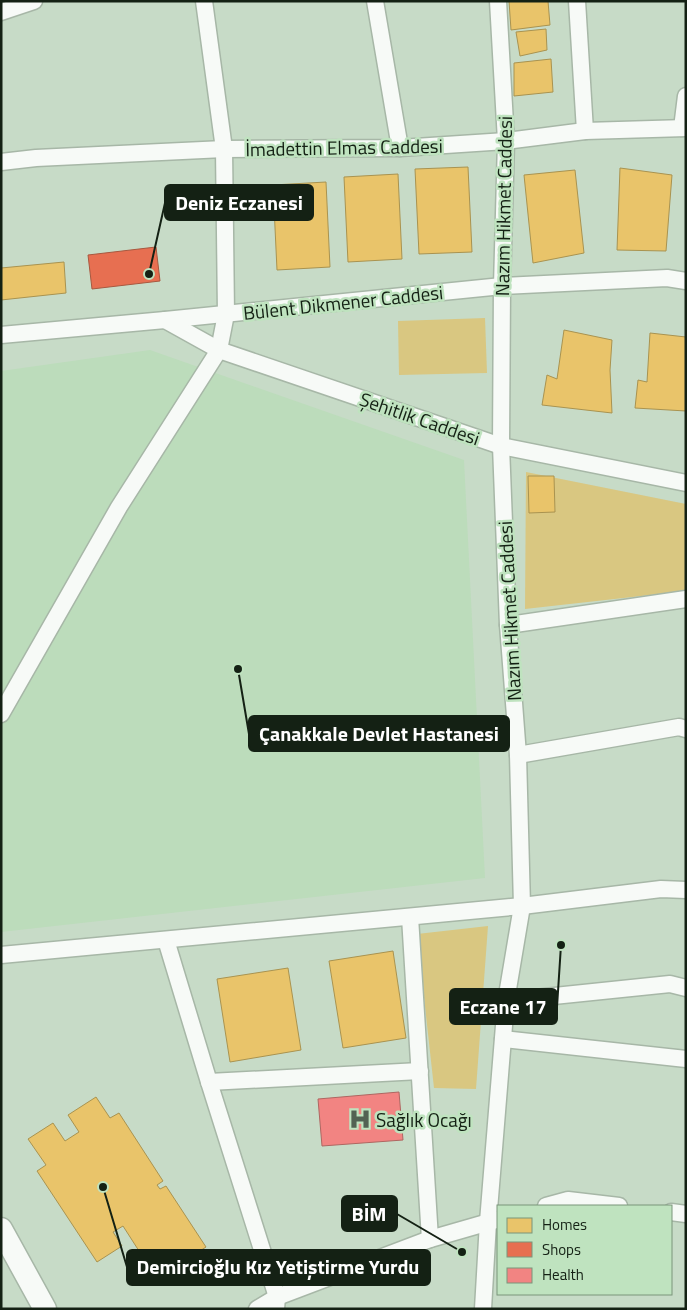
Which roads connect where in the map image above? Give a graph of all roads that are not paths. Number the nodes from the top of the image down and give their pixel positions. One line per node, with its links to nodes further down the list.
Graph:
1 (34, 1): 6 (street)
2 (204, 1): 12 (street)
3 (375, 1): 11 (street)
4 (498, 1): 10 (street, Nazım Hikmet Caddesi)
5 (577, 1): 9 (street)
6 (1, 12)
7 (686, 96): 8 (street)
8 (684, 128): 9 (street, İmadettin Elmas Caddesi)
9 (585, 131): 10 (street, İmadettin Elmas Caddesi)
10 (506, 141): 11 (street, İmadettin Elmas Caddesi); 15 (street, Nazım Hikmet Caddesi)
11 (400, 148): 12 (street, İmadettin Elmas Caddesi)
12 (224, 149): 13 (street, İmadettin Elmas Caddesi); 16 (street)
13 (1, 162)
14 (686, 281): 15 (street, Bülent Dikmener Caddesi)
15 (502, 286): 16 (street, Bülent Dikmener Caddesi); 20 (street, Nazım Hikmet Caddesi)
16 (226, 314): 17 (street, Bülent Dikmener Caddesi); 19 (street)
17 (165, 320): 18 (street, Bülent Dikmener Caddesi); 19 (street, Şehitlik Caddesi)
18 (1, 335)
19 (219, 350): 20 (street, Şehitlik Caddesi); 24 (street)
20 (500, 446): 21 (street, Şehitlik Caddesi); 23 (street, Nazım Hikmet Caddesi)
21 (686, 482)
22 (686, 599): 23 (street)
23 (508, 625): 26 (street, Nazım Hikmet Caddesi)
24 (1, 714)
25 (686, 729): 26 (street)
26 (518, 755): 28 (street, Nazım Hikmet Caddesi)
27 (686, 890): 28 (street)
28 (522, 906): 29 (street); 33 (street, Nazım Hikmet Caddesi)
29 (410, 916): 30 (street); 36 (street)
30 (166, 940): 31 (street); 37 (street)
31 (1, 955)
32 (686, 988): 33 (street)
33 (506, 1001): 34 (street, Nazım Hikmet Caddesi)
34 (503, 1039): 35 (street); 42 (street, Nazım Hikmet Caddesi)
35 (686, 1059)
36 (420, 1071): 37 (street); 44 (street)
37 (209, 1082): 45 (street)
38 (550, 1205): 39 (street)
39 (610, 1205)
40 (672, 1212): 41 (street)
41 (686, 1214)
42 (493, 1221): 44 (street); 48 (street, Nazım Hikmet Caddesi)
43 (1, 1229): 46 (street)
44 (430, 1239): 45 (street)
45 (277, 1303): 47 (street)
46 (46, 1309)
47 (257, 1309)
48 (483, 1309)

